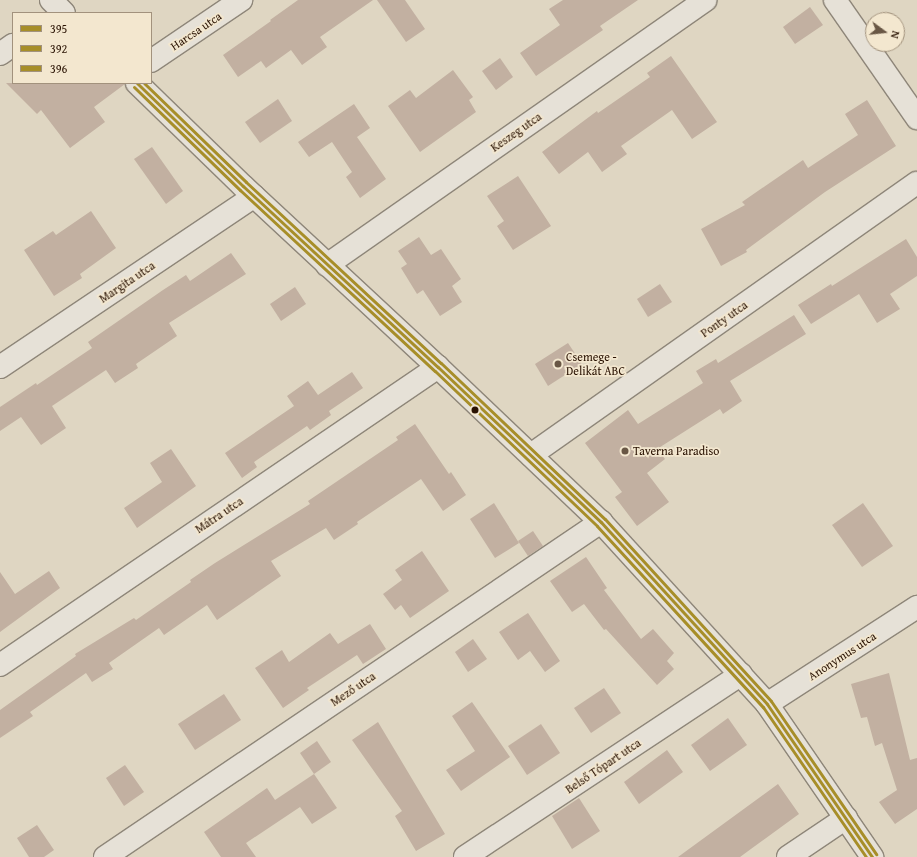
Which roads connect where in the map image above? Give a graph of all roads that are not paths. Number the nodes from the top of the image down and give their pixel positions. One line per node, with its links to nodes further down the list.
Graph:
1 (241, 0): 6 (street, Harcsa utca)
2 (705, 0): 11 (street, Keszeg utca)
3 (835, 0): 8 (street)
4 (12, 46): 5 (street)
5 (0, 54)
6 (152, 60)
7 (138, 84): 10 (street)
8 (917, 118)
9 (917, 183): 14 (street, Ponty utca)
10 (254, 196): 11 (street); 12 (street, Margita utca)
11 (327, 265): 13 (street)
12 (0, 367)
13 (438, 367): 14 (street); 17 (street, Mátra utca)
14 (531, 455): 15 (street)
15 (601, 522): 18 (street); 21 (street, Mező utca)
16 (917, 607): 19 (street, Anonymus utca)
17 (0, 665)
18 (741, 674): 19 (street); 22 (street, Belső Tópart utca)
19 (767, 704): 20 (street)
20 (846, 818): 23 (street); 24 (street)
21 (105, 857)
22 (465, 857)
23 (788, 857)
24 (872, 857)

